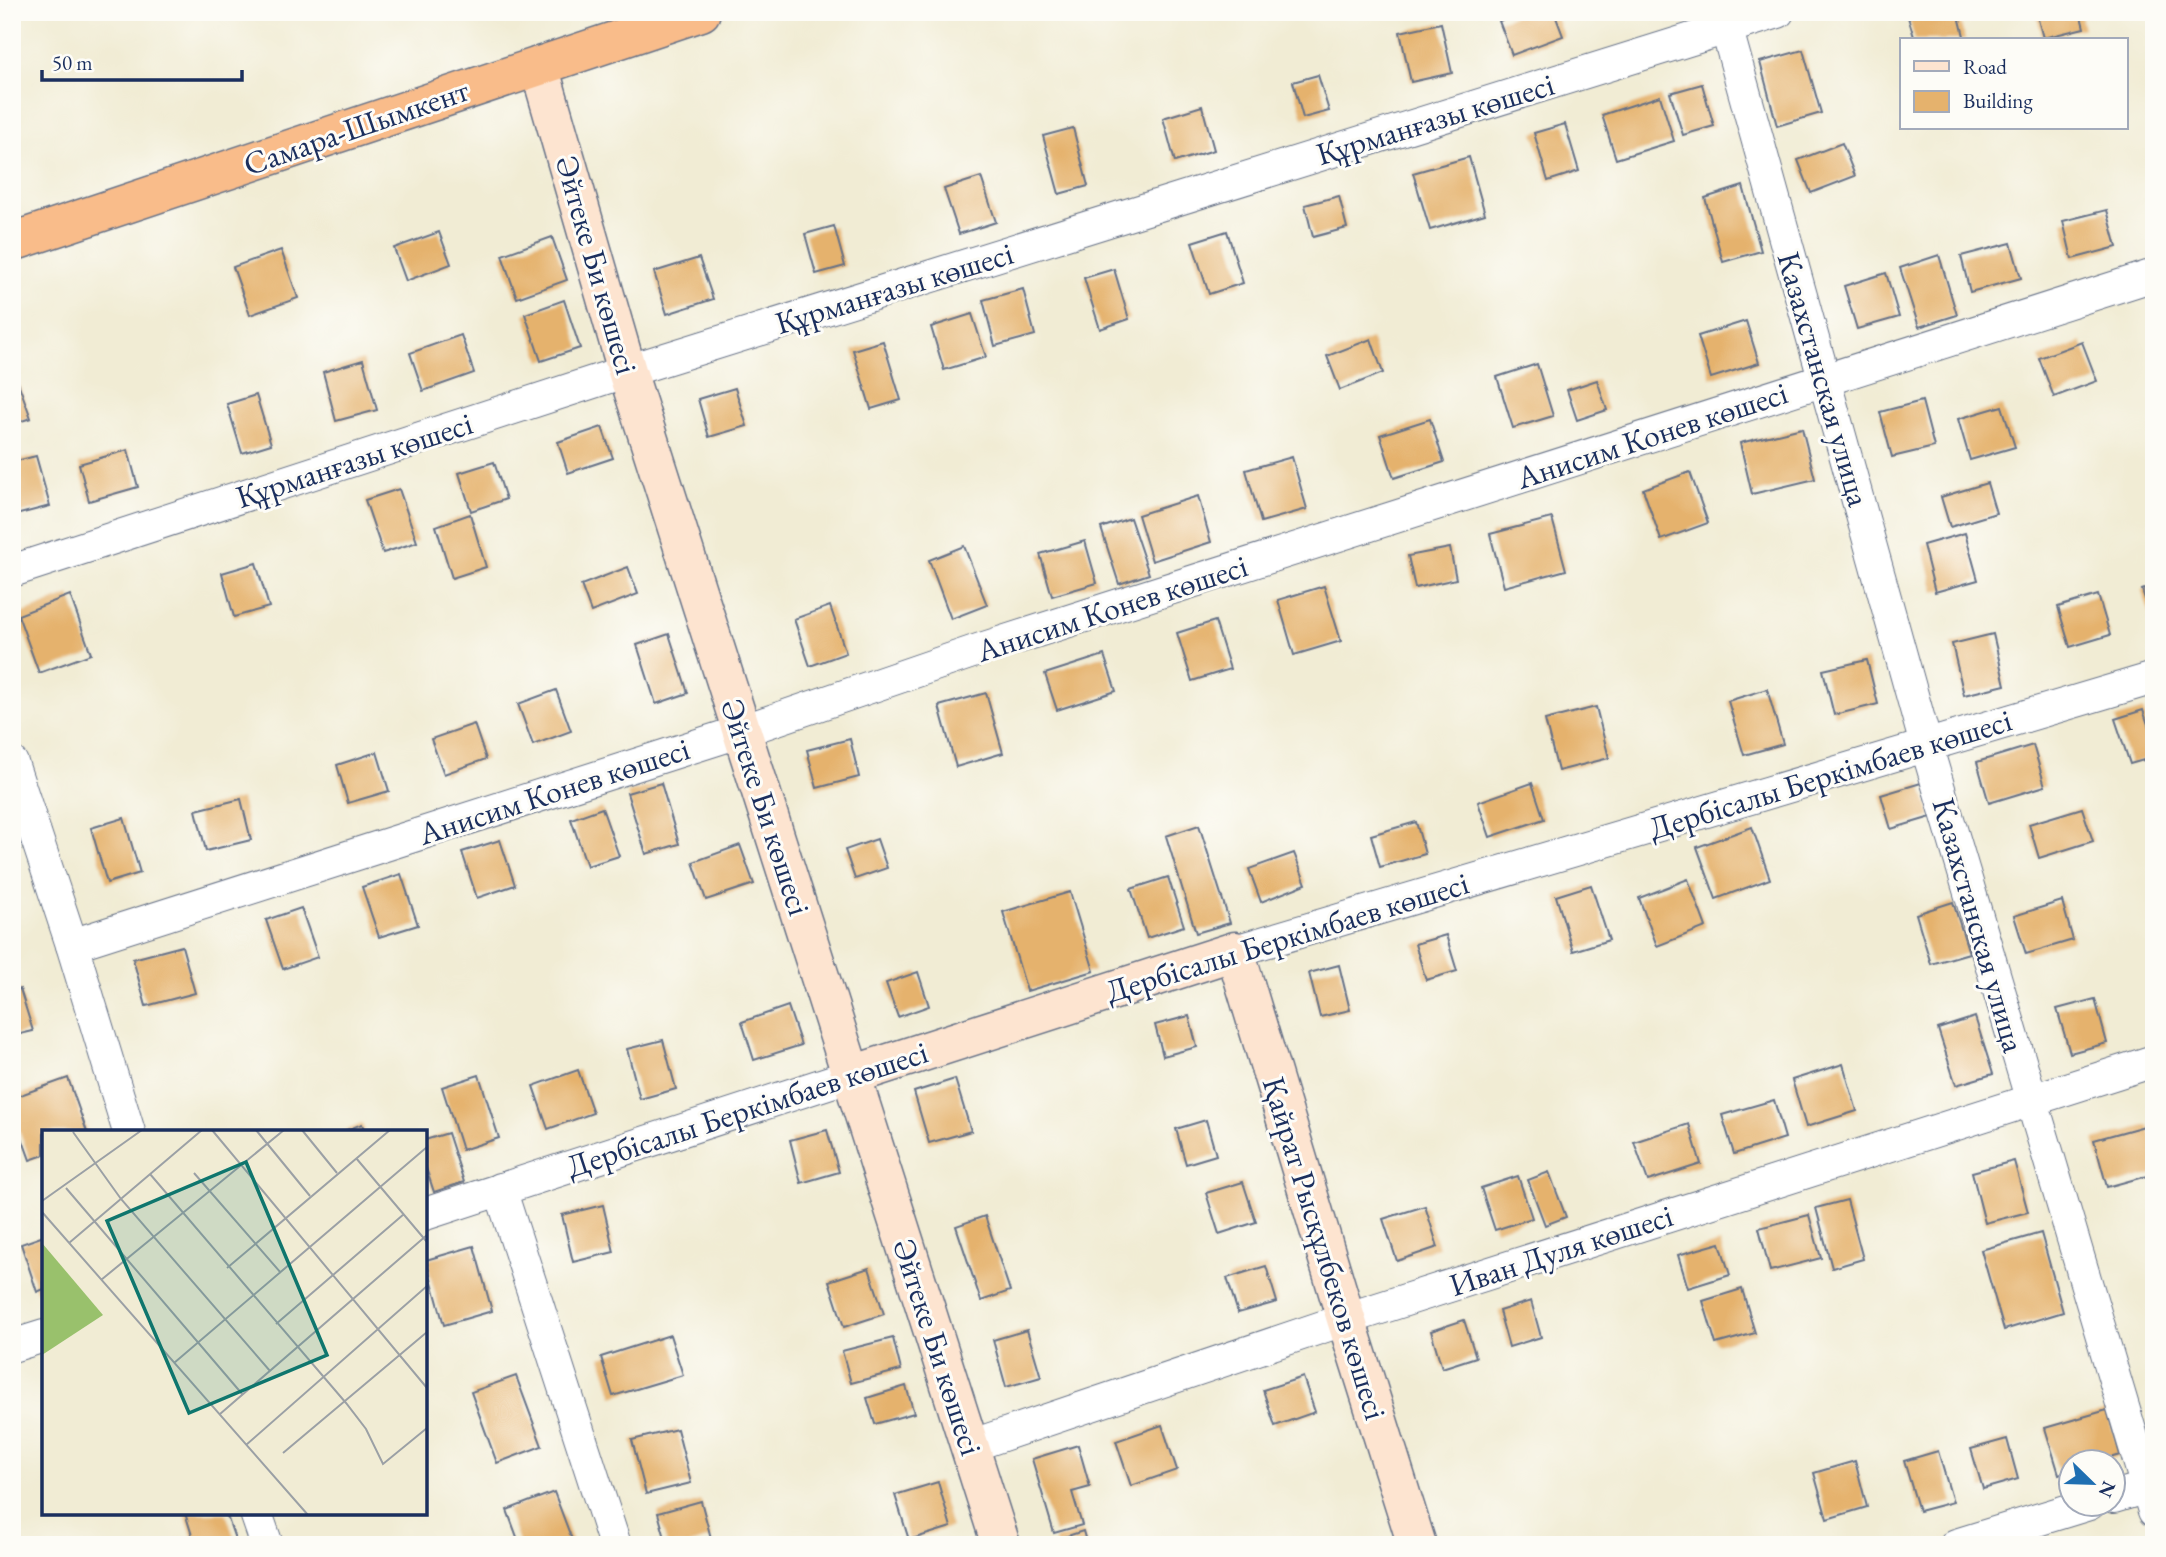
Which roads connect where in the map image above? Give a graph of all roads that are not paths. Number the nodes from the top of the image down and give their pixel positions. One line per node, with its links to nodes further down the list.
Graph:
1 (701, 12): 4 (highway, Самара-Шымкент)
2 (1778, 12): 3 (street, Құрманғазы көшесі)
3 (1724, 21): 7 (street, Құрманғазы көшесі); 8 (street, Казахстанская улица)
4 (539, 66): 5 (highway, Самара-Шымкент); 7 (main road, Әйтеке Би көшесі)
5 (12, 242)
6 (2154, 275): 8 (street, Анисим Конев көшесі)
7 (628, 371): 9 (street, Құрманғазы көшесі); 11 (main road, Әйтеке Би көшесі)
8 (1824, 380): 11 (street, Анисим Конев көшесі); 12 (street, Казахстанская улица)
9 (12, 571)
10 (2154, 678): 12 (street, Дербісалы Беркімбаев көшесі)
11 (742, 731): 14 (street, Анисим Конев көшесі); 17 (main road, Әйтеке Би көшесі)
12 (1926, 745): 15 (street, Дербісалы Беркімбаев көшесі); 18 (street, Казахстанская улица)
13 (12, 763): 14 (street)
14 (72, 945): 19 (street)
15 (1235, 951): 17 (main road, Дербісалы Беркімбаев көшесі); 22 (main road, Қайрат Рысқұлбеков көшесі)
16 (2154, 1061): 18 (street, Иван Дуля көшесі)
17 (852, 1075): 20 (street, Дербісалы Беркімбаев көшесі); 25 (main road, Әйтеке Би көшесі)
18 (2031, 1100): 22 (street, Иван Дуля көшесі); 26 (street, Казахстанская улица)
19 (128, 1130)
20 (500, 1189): 21 (street, Дербісалы Беркімбаев көшесі); 31 (street)
21 (427, 1213)
22 (1346, 1319): 25 (street, Иван Дуля көшесі); 33 (main road, Қайрат Рысқұлбеков көшесі)
23 (42, 1337): 24 (street)
24 (12, 1346)
25 (970, 1446): 32 (main road, Әйтеке Би көшесі)
26 (2151, 1495): 27 (street)
27 (2128, 1496)
28 (2058, 1514): 34 (street)
29 (257, 1515): 30 (street)
30 (267, 1545)
31 (615, 1545)
32 (1001, 1545)
33 (1417, 1545)
34 (1956, 1545)

